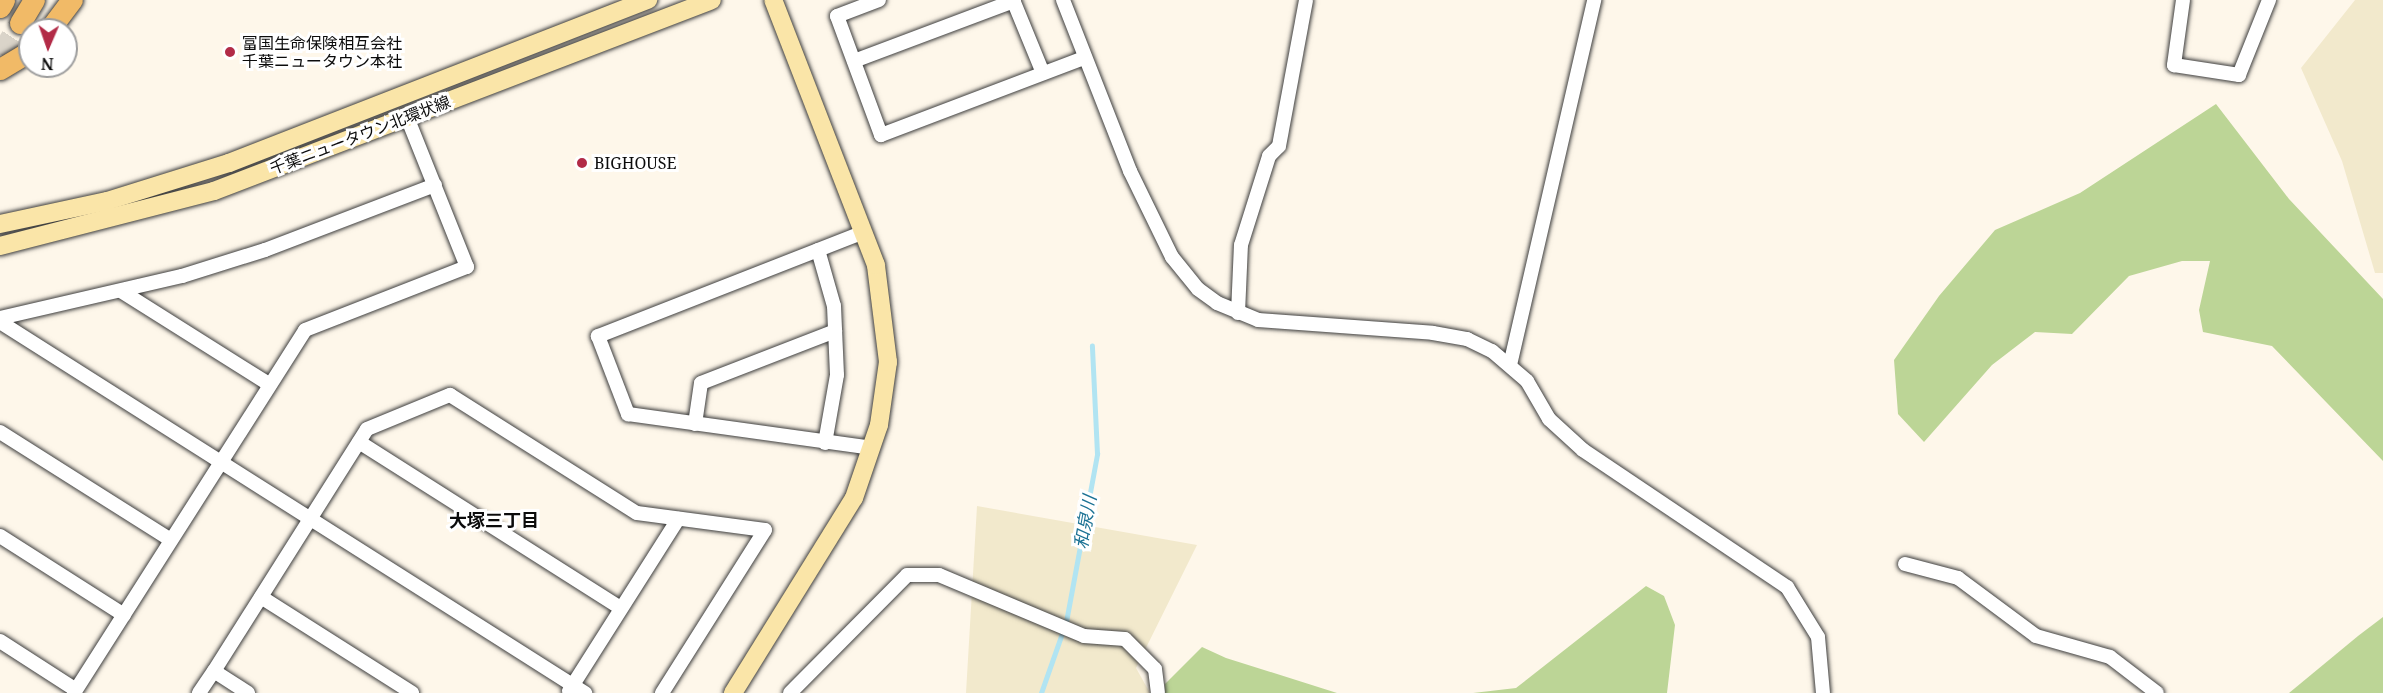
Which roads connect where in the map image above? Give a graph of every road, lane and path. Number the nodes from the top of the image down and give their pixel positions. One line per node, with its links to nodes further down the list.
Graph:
1 (4, 0): 14 (main road)
2 (34, 0): 15 (main road)
3 (72, 0): 16 (main road)
4 (648, 0): 22 (main road, 千葉ニュータウン北環状線)
5 (712, 0): 23 (main road, 千葉ニュータウン北環状線)
6 (773, 0): 26 (main road)
7 (879, 0): 19 (street)
8 (1063, 0): 18 (street)
9 (1306, 0): 30 (street)
10 (1594, 0): 33 (street)
11 (2183, 0): 12 (street)
12 (2269, 0)
13 (1013, 1): 19 (street); 21 (street)
14 (0, 7)
15 (23, 18)
16 (59, 18)
17 (18, 58): 20 (main road)
18 (1084, 58): 21 (street); 30 (street)
19 (854, 61): 21 (street)
20 (0, 69)
21 (1043, 73)
22 (408, 94): 23 (street); 25 (main road, 千葉ニュータウン北環状線)
23 (411, 116): 24 (street); 27 (main road, 千葉ニュータウン北環状線)
24 (435, 185): 29 (street); 34 (street)
25 (0, 224)
26 (864, 232): 28 (street); 39 (main road)
27 (0, 246)
28 (818, 250): 32 (street); 35 (street)
29 (121, 291): 31 (street); 34 (street)
30 (1238, 313): 33 (street)
31 (0, 320): 40 (street)
32 (835, 331): 35 (street); 38 (street)
33 (1510, 365): 61 (street)
34 (270, 385): 40 (street)
35 (695, 424): 38 (street)
36 (0, 432): 44 (street)
37 (359, 442): 41 (street); 42 (street); 47 (street)
38 (825, 443): 39 (street)
39 (873, 448): 58 (main road)
40 (221, 462): 41 (street); 44 (street)
41 (310, 519): 46 (street); 51 (street)
42 (678, 519): 47 (street); 57 (street)
43 (0, 536): 48 (street)
44 (171, 540): 48 (street)
45 (1905, 564): 62 (street)
46 (261, 597): 50 (street); 55 (street)
47 (621, 608): 51 (street)
48 (124, 615): 52 (street)
49 (0, 641): 52 (street)
50 (214, 671): 53 (street); 54 (street)
51 (570, 689): 56 (street)
52 (75, 691)
53 (199, 693)
54 (248, 693)
55 (412, 693)
56 (585, 693)
57 (662, 693)
58 (733, 693)
59 (790, 693): 60 (street)
60 (1158, 693)
61 (1823, 693)
62 (2157, 693)

